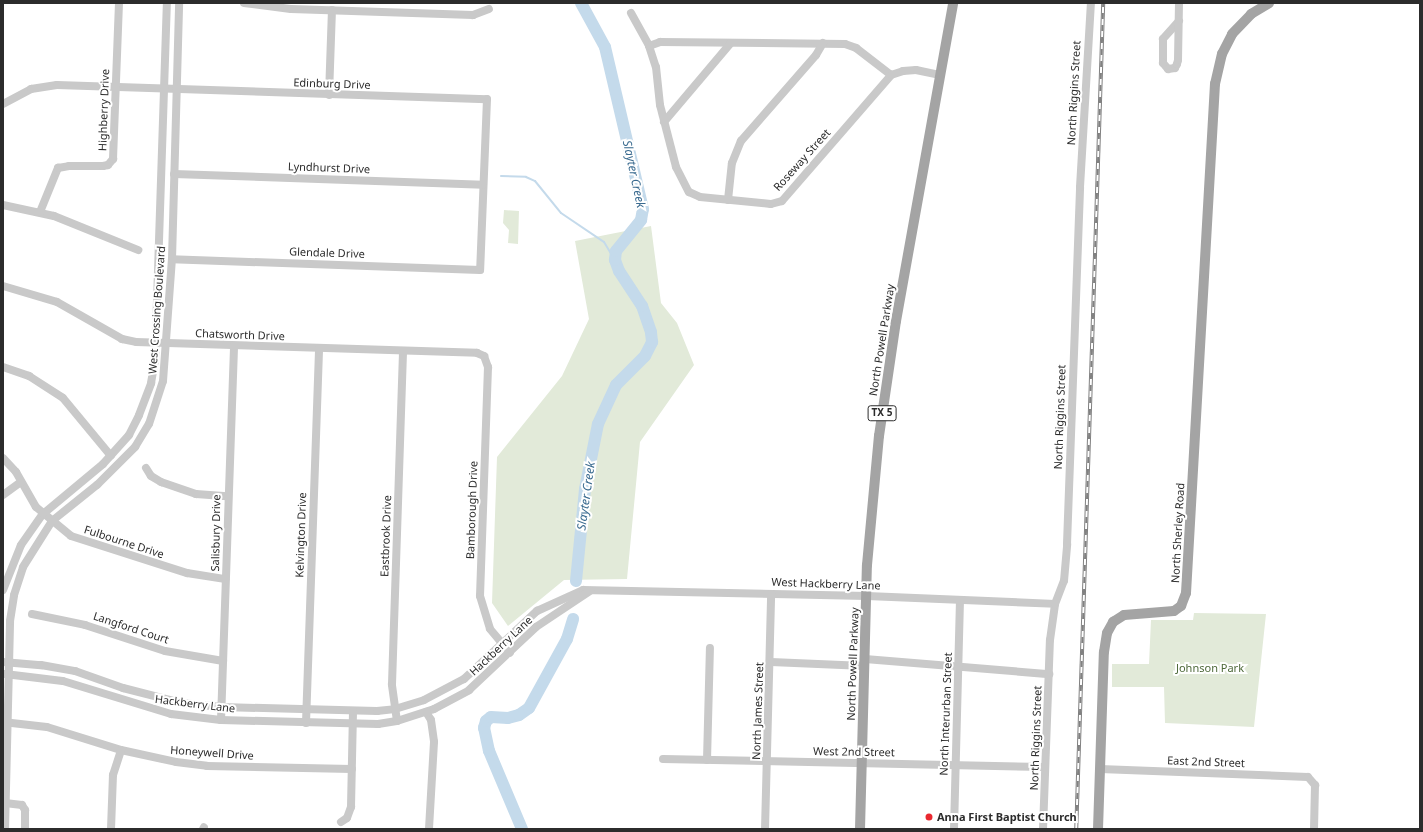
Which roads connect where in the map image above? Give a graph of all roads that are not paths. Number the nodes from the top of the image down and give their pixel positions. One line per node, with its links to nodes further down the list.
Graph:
1 (119, 3): 18 (street, Highberry Drive)
2 (167, 3): 19 (street, West Crossing Boulevard)
3 (179, 3): 20 (street, West Crossing Boulevard)
4 (244, 3): 10 (street)
5 (953, 3): 17 (main road, North Powell Parkway / TX 5)
6 (1091, 3): 53 (street, North Riggins Street)
7 (1180, 3): 12 (street)
8 (1268, 3): 83 (main road, North Sherley Road)
9 (489, 9): 10 (street)
10 (332, 10): 21 (street)
11 (631, 13): 15 (street, Roseway Street)
12 (1179, 21): 12 (street)
13 (823, 43): 14 (street); 16 (street); 26 (street)
14 (730, 44): 15 (street); 23 (street)
15 (649, 46): 23 (street, Roseway Street)
16 (891, 75): 17 (street); 26 (street, Roseway Street)
17 (940, 75): 51 (main road, North Powell Parkway / TX 5)
18 (116, 87): 19 (street, Edinburg Drive); 22 (street, Edinburg Drive); 28 (street, Highberry Drive)
19 (165, 89): 20 (street, Edinburg Drive); 32 (street, West Crossing Boulevard)
20 (176, 89): 21 (street, Edinburg Drive); 24 (street, West Crossing Boulevard)
21 (329, 95): 25 (street, Edinburg Drive)
22 (3, 102)
23 (664, 122): 26 (street, Roseway Street)
24 (174, 174): 25 (street, Lyndhurst Drive); 30 (street, West Crossing Boulevard)
25 (483, 185): 30 (street, Glendale Drive)
26 (728, 200)
27 (3, 205): 28 (street)
28 (40, 212): 29 (street)
29 (138, 250)
30 (172, 259): 33 (street, West Crossing Boulevard)
31 (3, 286): 32 (street, Chatsworth Drive)
32 (155, 344): 33 (street, Chatsworth Drive); 39 (street, West Crossing Boulevard)
33 (167, 345): 34 (street, Chatsworth Drive); 46 (street, West Crossing Boulevard)
34 (234, 346): 35 (street, Chatsworth Drive); 44 (street, Salisbury Drive)
35 (318, 349): 36 (street, Chatsworth Drive); 67 (street, Kelvington Drive)
36 (403, 351): 37 (street, Chatsworth Drive); 66 (street, Eastbrook Drive)
37 (487, 359): 55 (street, Bamborough Drive)
38 (3, 367): 39 (street)
39 (111, 456): 45 (street, West Crossing Boulevard)
40 (3, 458): 42 (street, Fulbourne Drive)
41 (146, 468): 44 (street)
42 (21, 482): 43 (street); 45 (street, Fulbourne Drive)
43 (3, 495)
44 (227, 496): 47 (street, Salisbury Drive)
45 (43, 514): 46 (street, Fulbourne Drive); 48 (street, West Crossing Boulevard)
46 (52, 521): 47 (street, Fulbourne Drive); 59 (street, West Crossing Boulevard)
47 (226, 579): 58 (street, Salisbury Drive)
48 (3, 590)
49 (597, 590): 50 (street, West Hackberry Lane); 55 (street, Hackberry Lane); 57 (street, Hackberry Lane)
50 (771, 594): 51 (street, West Hackberry Lane); 60 (street, North James Street)
51 (867, 596): 52 (street, West Hackberry Lane); 61 (main road, North Powell Parkway / TX 5)
52 (960, 600): 53 (street, West Hackberry Lane); 62 (street, North Interurban Street)
53 (1055, 604): 64 (street, North Riggins Street)
54 (32, 614): 58 (street, Langford Court)
55 (502, 644): 57 (street, Bamborough Drive); 66 (street, Hackberry Lane)
56 (710, 648): 77 (street)
57 (510, 653): 69 (street, Hackberry Lane)
58 (223, 661): 65 (street, Salisbury Drive)
59 (6, 662): 63 (street, West Crossing Boulevard); 65 (street, Hackberry Lane)
60 (770, 662): 61 (street); 78 (street, North James Street)
61 (865, 662): 62 (street); 79 (main road, North Powell Parkway / TX 5)
62 (960, 669): 64 (street); 80 (street, North Interurban Street)
63 (6, 674): 70 (street, Hackberry Lane); 72 (street, West Crossing Boulevard)
64 (1049, 674): 81 (street, North Riggins Street)
65 (221, 707): 67 (street, Hackberry Lane); 70 (street, Salisbury Drive)
66 (395, 709): 68 (street, Hackberry Lane); 71 (street, Eastbrook Drive)
67 (306, 710): 68 (street, Hackberry Lane); 73 (street, Kelvington Drive)
68 (353, 711): 74 (street)
69 (426, 712): 71 (street, Hackberry Lane); 89 (street)
70 (221, 720): 73 (street, Hackberry Lane)
71 (397, 721): 74 (street, Hackberry Lane)
72 (5, 722): 75 (street, Honeywell Drive); 84 (street, West Crossing Boulevard)
73 (306, 723): 74 (street, Hackberry Lane)
74 (353, 724): 82 (street)
75 (121, 750): 82 (street, Honeywell Drive); 88 (street)
76 (663, 759): 77 (street, West 2nd Street)
77 (707, 760): 78 (street, West 2nd Street)
78 (767, 761): 79 (street, West 2nd Street); 90 (street, North James Street)
79 (863, 763): 80 (street, West 2nd Street); 91 (main road, North Powell Parkway / TX 5)
80 (956, 765): 81 (street, West 2nd Street); 92 (street, North Interurban Street)
81 (1045, 767): 93 (street, North Riggins Street)
82 (352, 769): 85 (street)
83 (1100, 769): 94 (main road, North Sherley Road); 95 (street, East 2nd Street)
84 (6, 803): 86 (street, West Crossing Boulevard); 87 (street)
85 (341, 822)
86 (5, 829)
87 (25, 829)
88 (111, 829)
89 (429, 829)
90 (765, 829)
91 (860, 829)
92 (954, 829)
93 (1043, 829)
94 (1098, 829)
95 (1314, 829)

